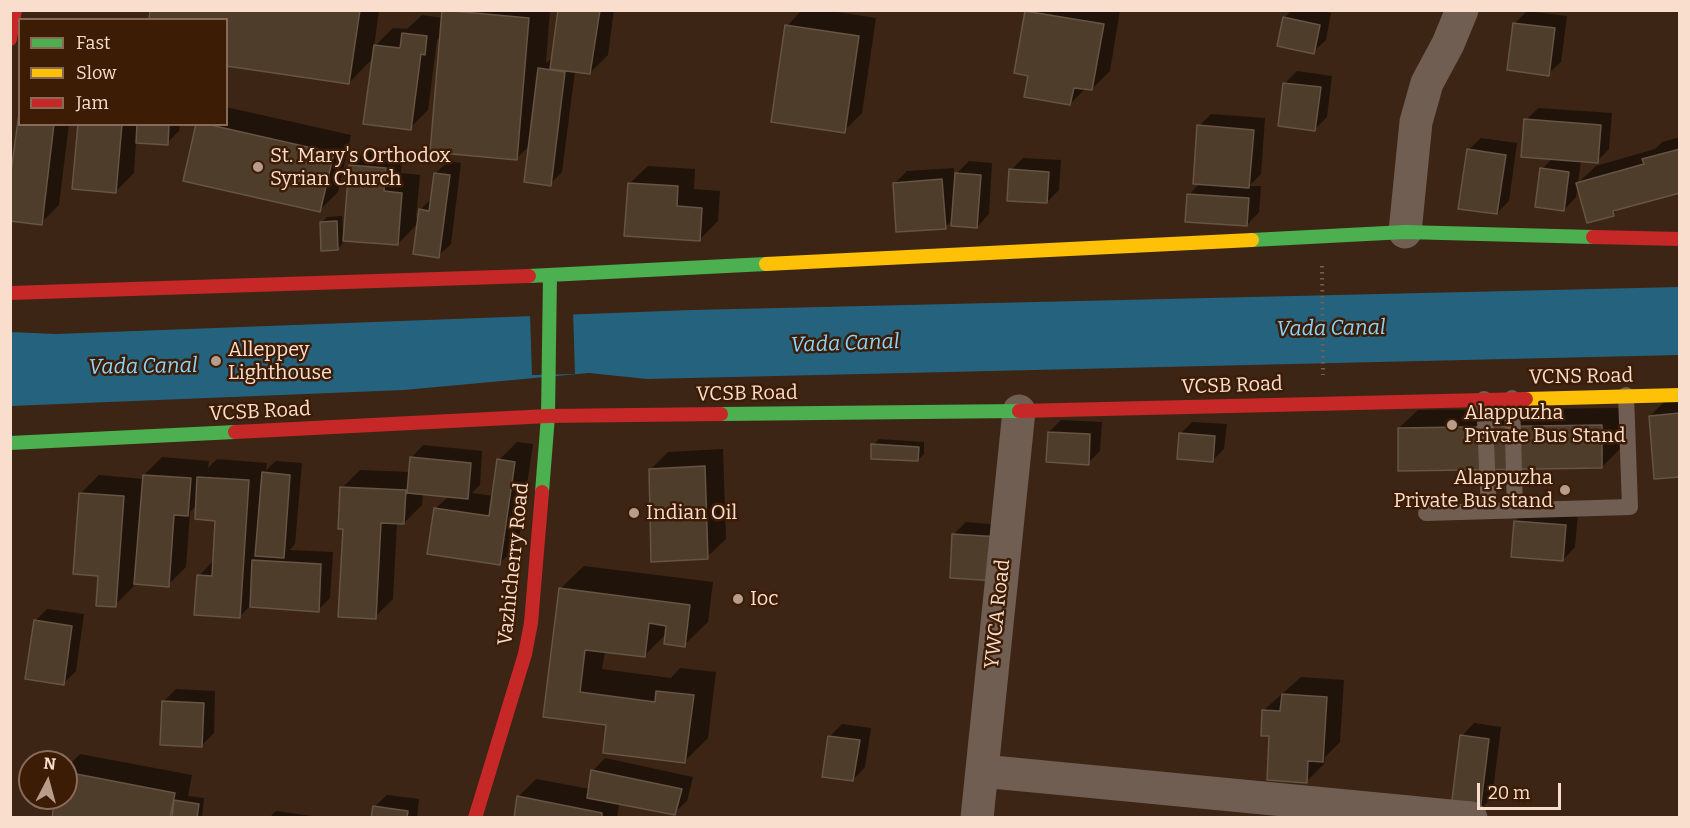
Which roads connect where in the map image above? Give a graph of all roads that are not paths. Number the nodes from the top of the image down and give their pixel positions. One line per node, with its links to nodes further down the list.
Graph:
1 (15, 10): 3 (main road)
2 (1462, 10): 4 (street)
3 (10, 39)
4 (1405, 232): 5 (main road); 6 (main road)
5 (1680, 239)
6 (550, 275): 7 (main road); 13 (main road, Vazhicherry Road)
7 (10, 293)
8 (1626, 395): 9 (main road, VCNS Road); 10 (main road, VCNS Road); 15 (lane)
9 (1680, 395)
10 (1512, 398): 11 (main road, VCNS Road); 15 (lane)
11 (1484, 399): 12 (main road, VCSB Road); 16 (lane)
12 (1019, 411): 13 (main road, VCSB Road); 18 (street, YWCA Road)
13 (548, 416): 14 (main road, VCSB Road); 19 (main road, Vazhicherry Road)
14 (10, 443)
15 (1515, 510): 16 (lane)
16 (1489, 511): 17 (lane)
17 (1426, 513)
18 (982, 771): 20 (street, YWCA Road); 21 (street)
19 (475, 818)
20 (977, 818)
21 (1472, 818)

